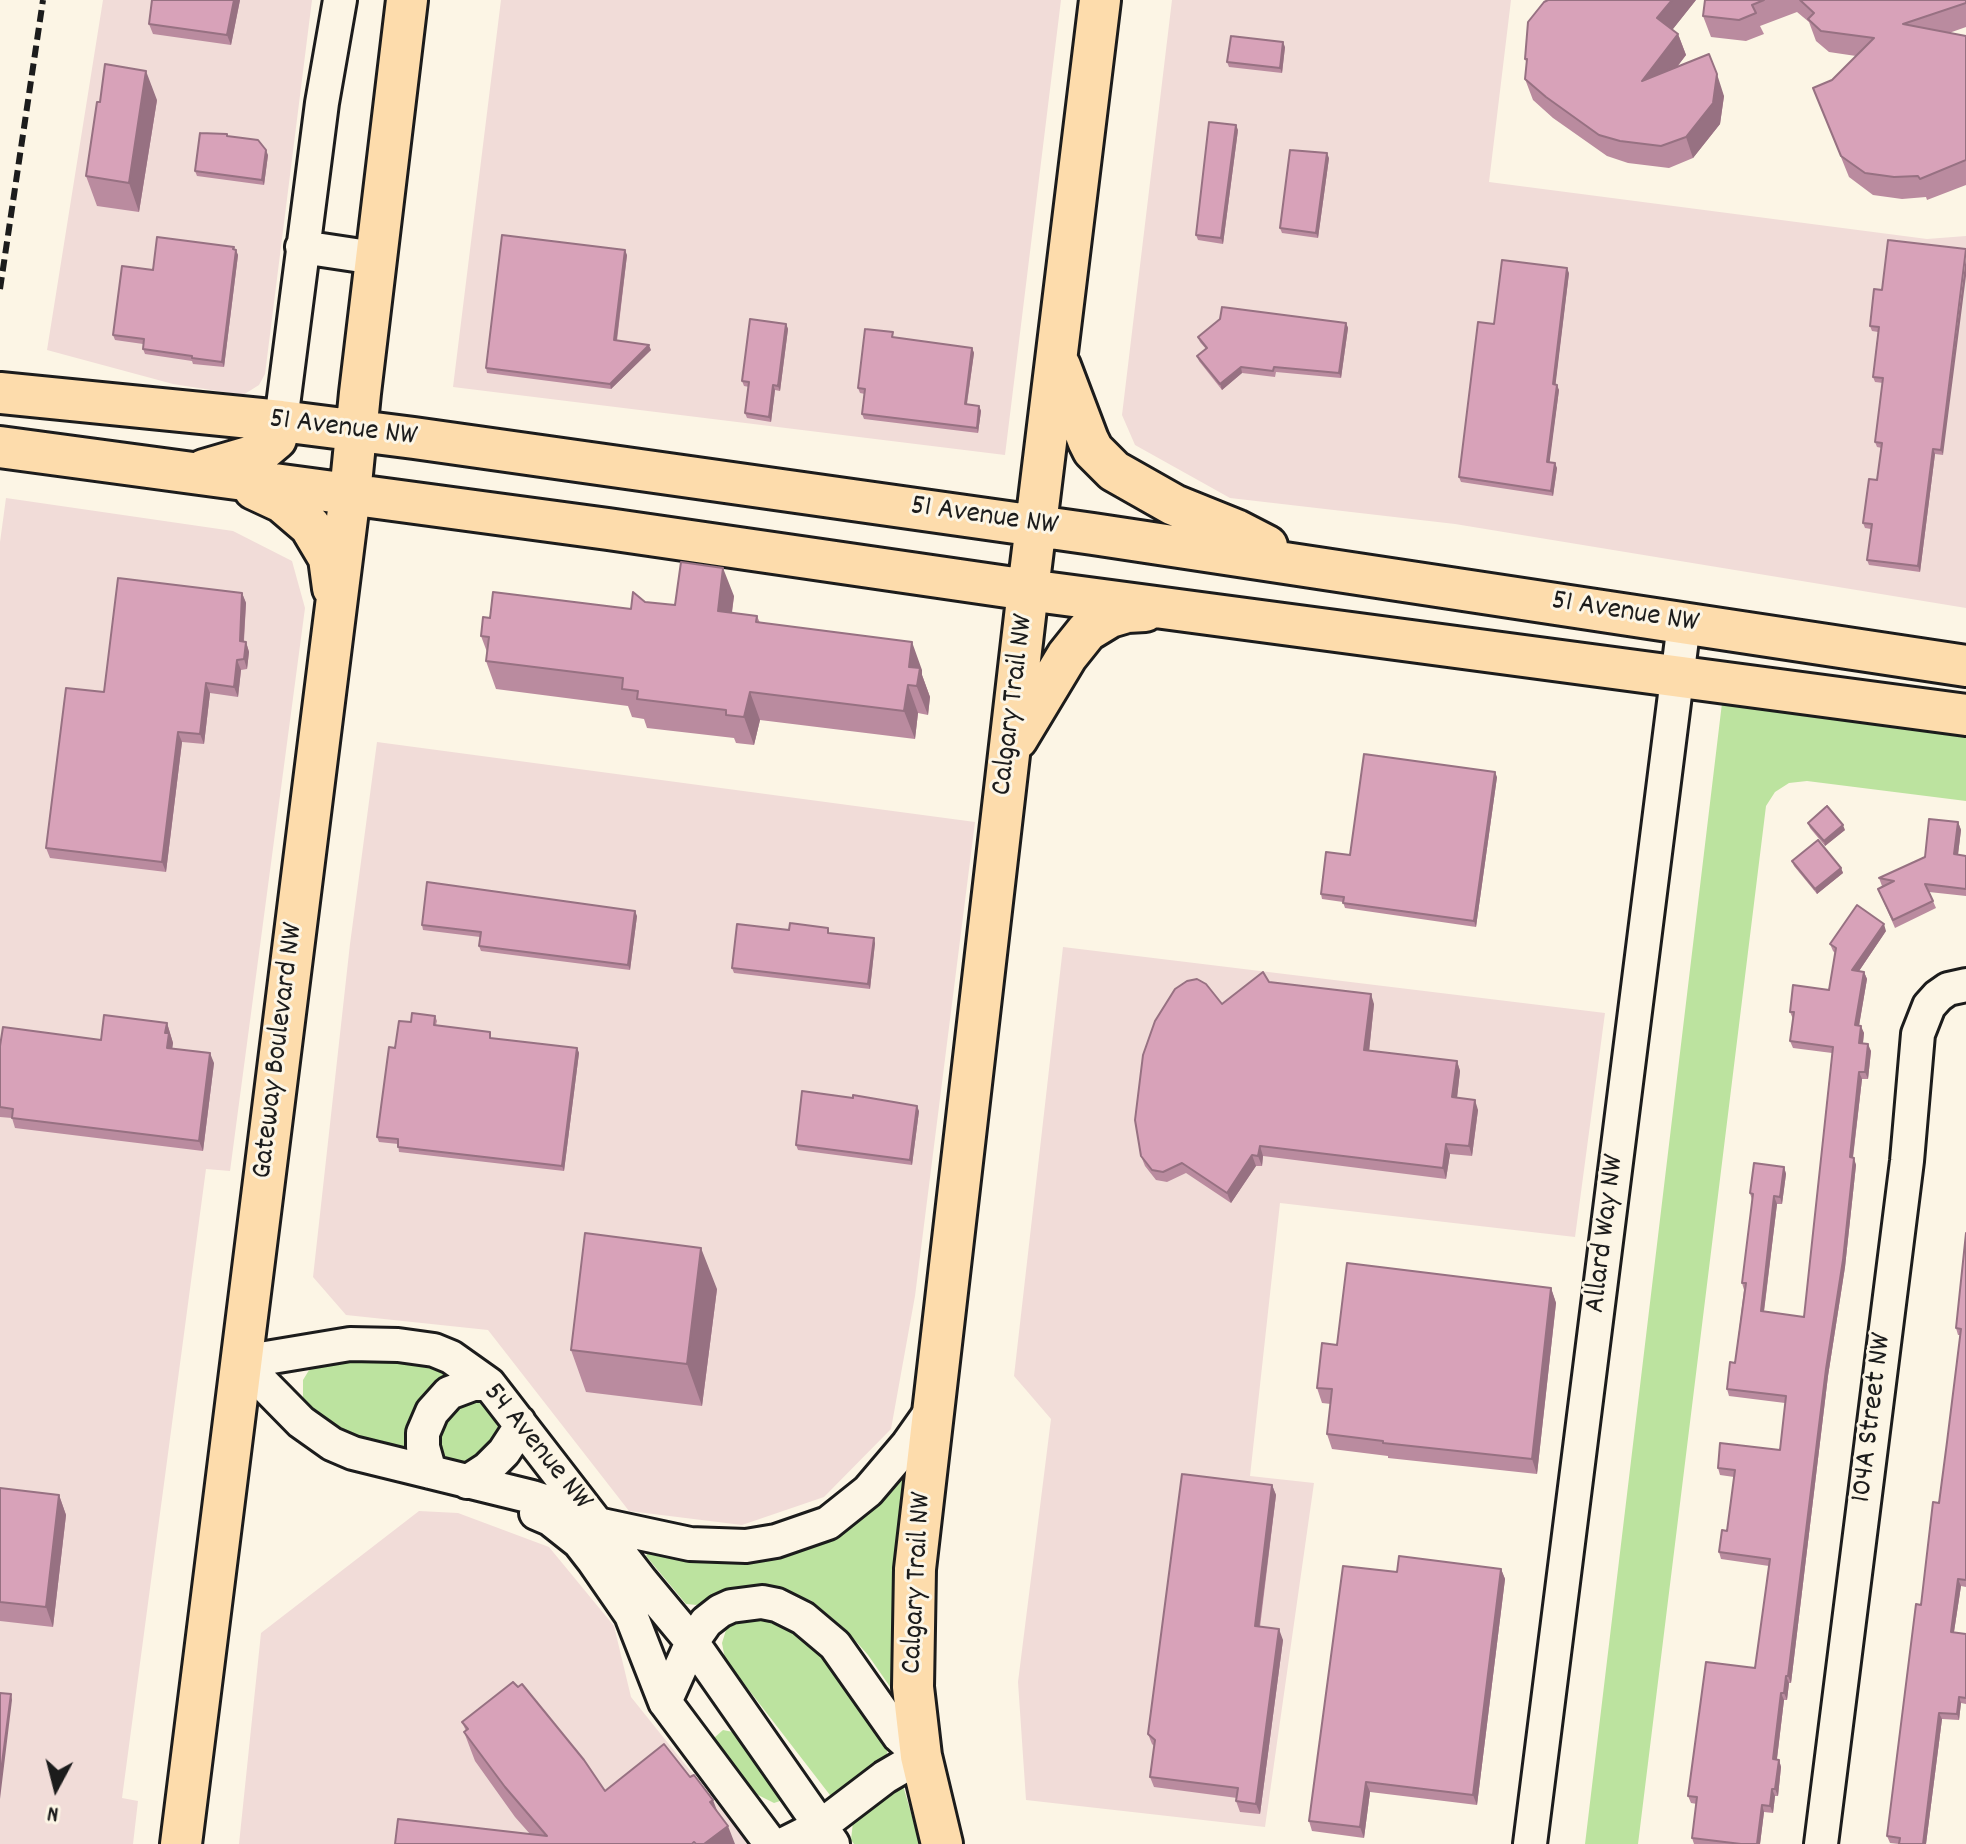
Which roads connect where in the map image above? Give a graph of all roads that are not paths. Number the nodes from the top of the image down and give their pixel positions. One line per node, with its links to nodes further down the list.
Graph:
1 (340, 0): 4 (street)
2 (407, 0): 5 (main road, Gateway Boulevard NW)
3 (1100, 0): 6 (main road, Calgary Trail NW)
4 (302, 247): 5 (street); 8 (street)
5 (375, 258): 9 (main road, Gateway Boulevard NW)
6 (1057, 358): 13 (main road, Calgary Trail NW); 14 (main road)
7 (0, 393): 8 (main road, 51 Avenue NW)
8 (281, 421): 9 (main road, 51 Avenue NW); 11 (main road)
9 (356, 431): 12 (main road, Gateway Boulevard NW); 13 (main road, 51 Avenue NW)
10 (0, 447): 11 (main road, 51 Avenue NW)
11 (189, 474): 12 (main road, 51 Avenue NW); 16 (main road)
12 (350, 494): 15 (main road, 51 Avenue NW); 16 (main road, Gateway Boulevard NW)
13 (1036, 526): 14 (main road, 51 Avenue NW); 15 (main road, Calgary Trail NW)
14 (1302, 565): 18 (main road, 51 Avenue NW)
15 (1028, 590): 17 (main road, 51 Avenue NW); 22 (main road, Calgary Trail NW)
16 (335, 600): 24 (main road, Gateway Boulevard NW)
17 (1187, 610): 20 (main road, 51 Avenue NW); 22 (main road)
18 (1684, 623): 19 (main road, 51 Avenue NW); 20 (street, Allard Way NW)
19 (1966, 666)
20 (1677, 677): 21 (main road, 51 Avenue NW); 39 (street, Allard Way NW)
21 (1966, 715)
22 (1010, 749): 26 (main road, Calgary Trail NW)
23 (1952, 991): 40 (street, 104A Street NW)
24 (242, 1362): 25 (street, 54 Avenue NW); 28 (street, Calgary Trail NW); 35 (main road, Gateway Boulevard NW)
25 (489, 1384): 27 (street, 54 Avenue NW); 28 (street)
26 (932, 1410): 30 (street, Calgary Trail NW); 33 (main road, Calgary Trail NW)
27 (519, 1422): 29 (street); 30 (street, 54 Avenue NW)
28 (430, 1472): 29 (street, Calgary Trail NW)
29 (478, 1485): 30 (street, Calgary Trail NW); 32 (street, Calgary Trail NW)
30 (597, 1524): 31 (street, Calgary Trail NW)
31 (692, 1642): 32 (street, Calgary Trail NW); 33 (street, Calgary Trail NW); 34 (street, Calgary Trail NW)
32 (665, 1702): 36 (street, Calgary Trail NW)
33 (921, 1756): 34 (street); 38 (main road, Calgary Trail NW)
34 (827, 1835): 37 (street)
35 (181, 1844)
36 (771, 1844)
37 (784, 1844)
38 (942, 1844)
39 (1530, 1844)
40 (1821, 1844)

